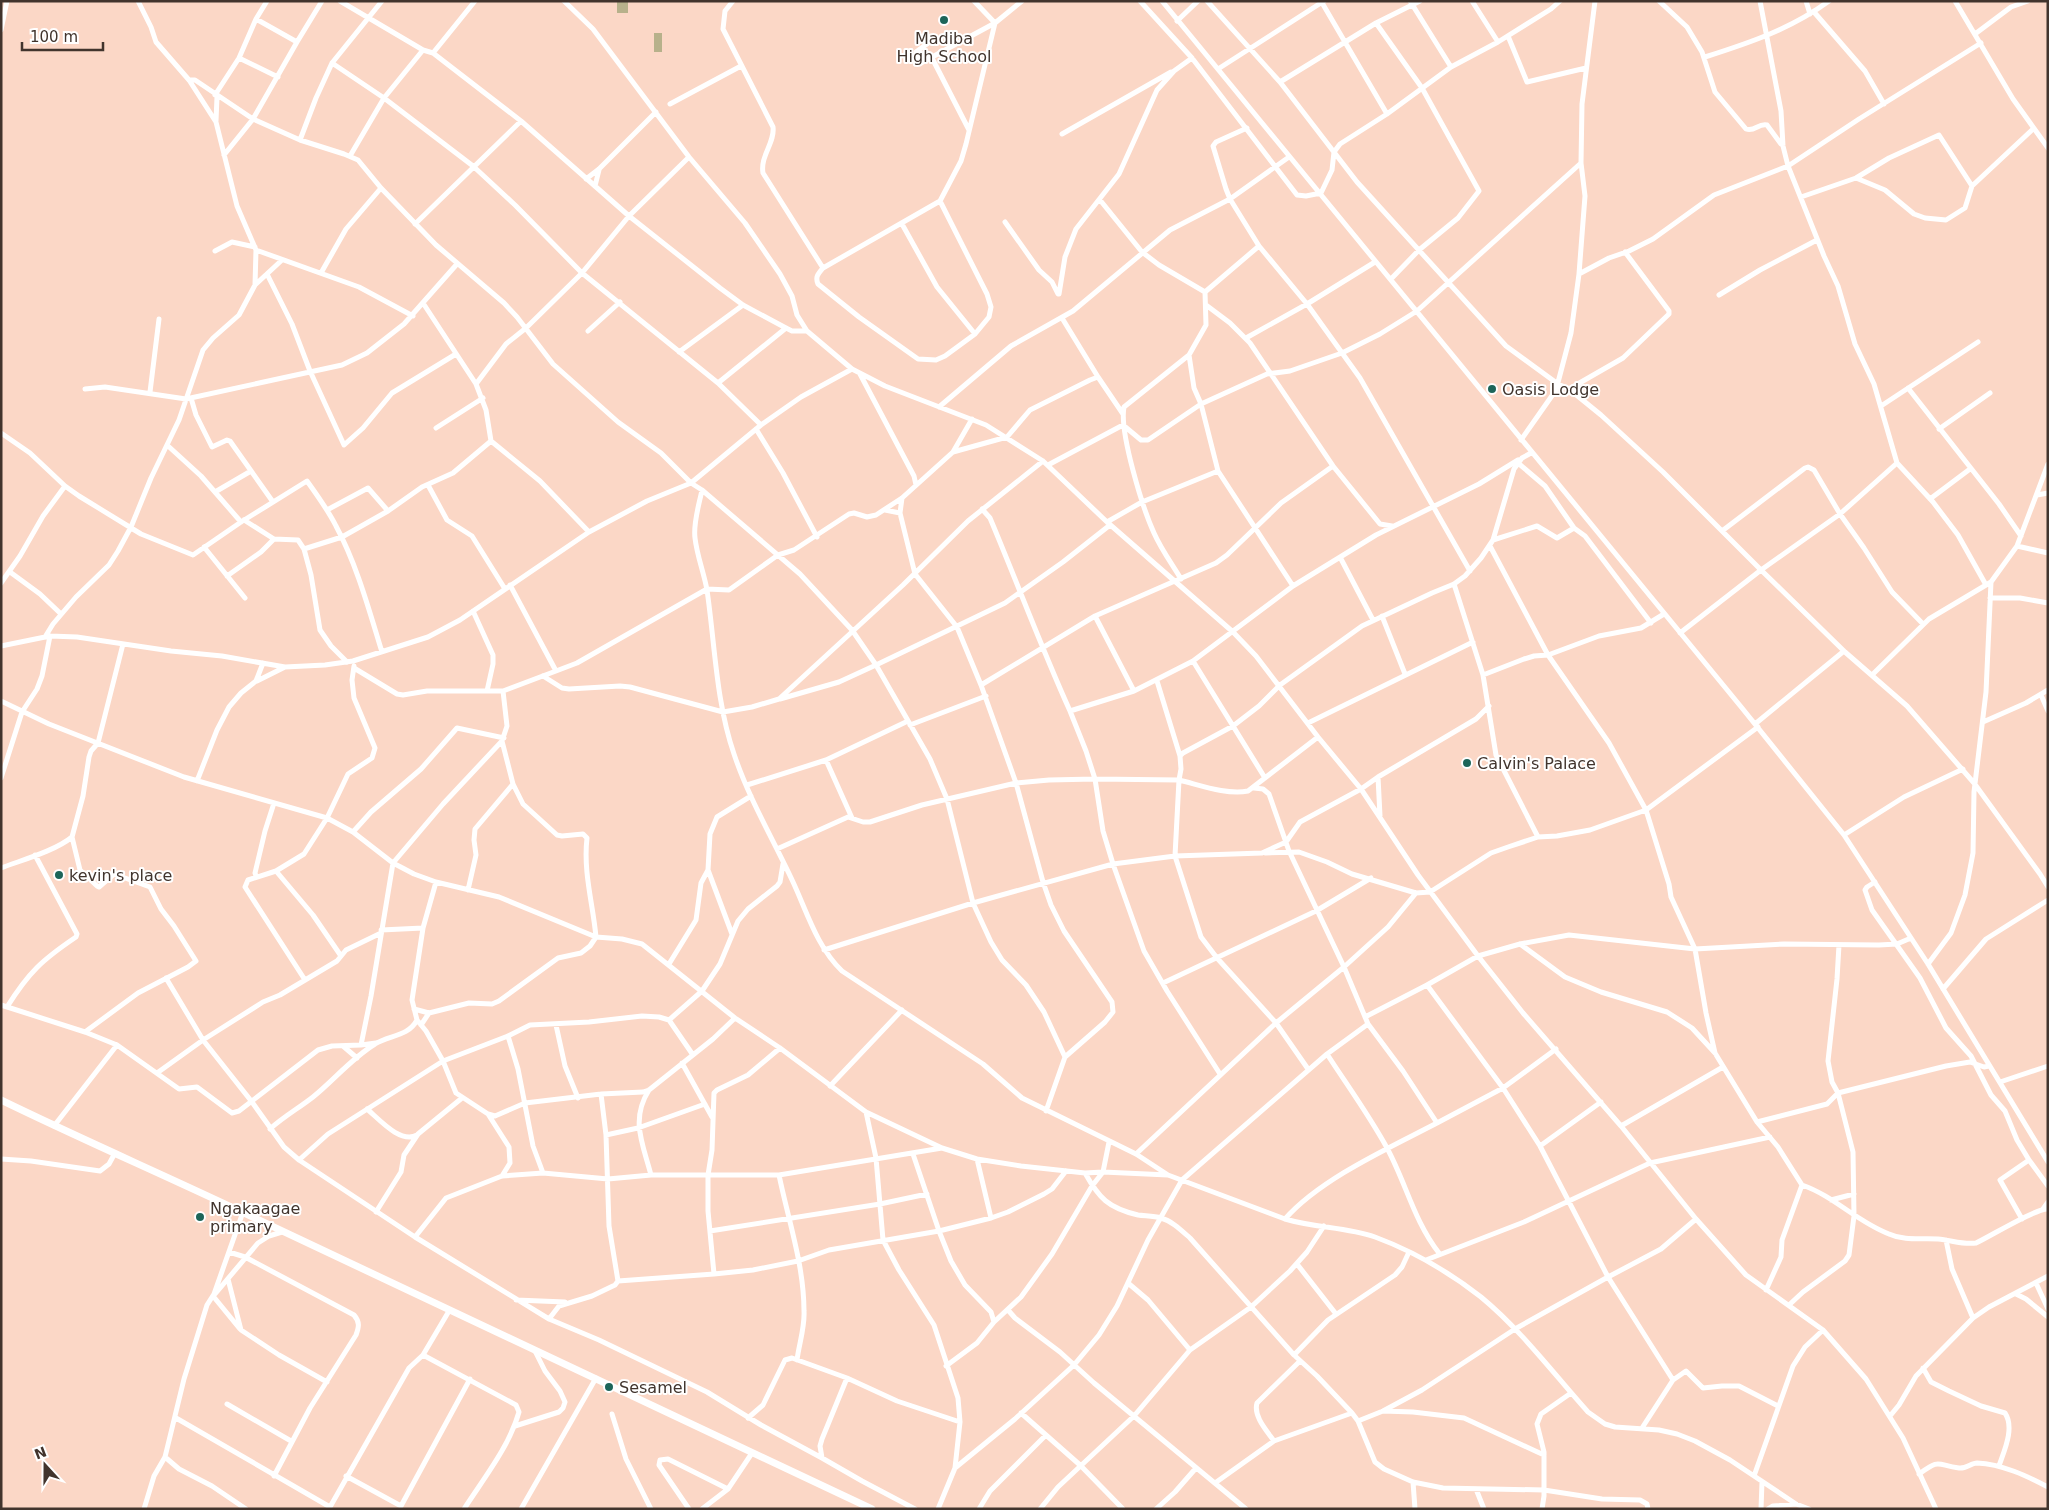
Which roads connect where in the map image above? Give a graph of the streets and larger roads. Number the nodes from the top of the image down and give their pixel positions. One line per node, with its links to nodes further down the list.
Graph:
1 (7, 1): 34 (street)
2 (267, 1): 30 (street)
3 (322, 1): 39 (street)
4 (340, 1): 29 (street)
5 (382, 1): 29 (street)
6 (475, 1): 45 (street)
7 (564, 1): 64 (street)
8 (733, 1): 51 (street)
9 (974, 1): 32 (street)
10 (1022, 1): 32 (street)
11 (1140, 1): 48 (street)
12 (1162, 1): 31 (street)
13 (1198, 1): 31 (street)
14 (1207, 1): 43 (street)
15 (1420, 1): 27 (street)
16 (1472, 1): 40 (street)
17 (1560, 1): 36 (street)
18 (1595, 1): 53 (street)
19 (1659, 1): 49 (street)
20 (1760, 1): 37 (street)
21 (1806, 1): 28 (street)
22 (1829, 1): 28 (street)
23 (1955, 1): 35 (street)
24 (2028, 1): 35 (street)
25 (138, 2): 57 (street)
26 (1322, 2): 41 (street); 43 (street)
27 (1411, 3): 33 (street); 52 (street)
28 (1812, 13): 37 (street); 63 (street)
29 (370, 18): 44 (street); 50 (street)
30 (256, 19): 39 (street); 46 (street)
31 (1177, 20): 54 (street)
32 (995, 23): 47 (street); 71 (street)
33 (1376, 23): 41 (street); 59 (street)
34 (1, 30)
35 (1975, 34): 42 (street)
36 (1508, 36): 40 (street); 53 (street)
37 (1767, 37): 49 (street); 74 (street)
38 (935, 38): 47 (street)
39 (297, 42): 56 (street)
40 (1498, 42): 52 (street)
41 (1346, 43): 58 (street); 65 (street)
42 (1981, 43): 63 (street); 70 (street)
43 (1249, 48): 54 (street); 58 (street)
44 (423, 50): 45 (street); 61 (street)
45 (433, 53): 67 (street)
46 (239, 58): 56 (street); 60 (street)
47 (932, 58): 71 (street)
48 (1192, 58): 55 (street); 69 (street)
49 (1705, 58): 74 (street)
50 (332, 63): 61 (street); 73 (street)
51 (740, 66): 62 (street); 110 (street)
52 (1451, 67): 59 (street)
53 (1586, 68): 81 (street)
54 (1218, 69): 80 (street)
55 (1174, 71): 72 (street); 94 (street)
56 (278, 78): 66 (street)
57 (189, 80): 60 (street); 68 (street)
58 (1280, 82): 76 (street)
59 (1422, 88): 65 (street); 103 (street)
60 (216, 96): 66 (street); 68 (street)
61 (384, 98): 78 (street); 82 (street)
62 (670, 104)
63 (1884, 104): 83 (street)
64 (656, 112): 79 (street); 85 (street)
65 (1387, 114): 76 (street)
66 (252, 119): 73 (street); 77 (street)
67 (521, 121): 82 (street); 86 (street)
68 (216, 122): 77 (street)
69 (1247, 128): 84 (street); 93 (street)
70 (2033, 129): 75 (street); 89 (street)
71 (969, 130): 95 (street)
72 (1062, 134)
73 (300, 140): 78 (street)
74 (1783, 146): 83 (street)
75 (2048, 148)
76 (1334, 152): 91 (street); 103 (street)
77 (224, 155): 102 (street)
78 (350, 156): 90 (street)
79 (688, 156): 96 (street); 132 (street)
80 (1289, 157): 84 (street); 91 (street)
81 (1581, 164): 114 (street); 116 (street)
82 (473, 166): 98 (street); 111 (street)
83 (1788, 166): 92 (street); 106 (street)
84 (1276, 167): 91 (street); 93 (street)
85 (599, 169): 86 (street); 88 (street)
86 (586, 178): 88 (street)
87 (1856, 178): 89 (street); 89 (street); 92 (street)
88 (595, 186): 96 (street)
89 (1972, 186)
90 (381, 188): 98 (street); 112 (street)
91 (1320, 194): 108 (street)
92 (1801, 197): 100 (street)
93 (1230, 199): 101 (street); 105 (street)
94 (1100, 200): 97 (street); 105 (street)
95 (940, 201): 99 (street); 133 (street)
96 (629, 216): 111 (street); 124 (street)
97 (1005, 222)
98 (415, 224): 109 (street)
99 (902, 224): 110 (street); 133 (street)
100 (1817, 240): 119 (street); 156 (street)
101 (1259, 246): 118 (street); 123 (street)
102 (256, 248): 104 (street); 107 (street); 117 (street)
103 (1419, 250): 115 (street); 116 (street)
104 (215, 251)
105 (1142, 252): 118 (street); 127 (street)
106 (1625, 252): 114 (street); 150 (street)
107 (282, 260): 112 (street); 113 (street)
108 (1375, 262): 115 (street); 123 (street)
109 (457, 264): 121 (street); 129 (street)
110 (823, 268): 133 (street)
111 (582, 272): 120 (street); 129 (street)
112 (321, 273): 126 (street)
113 (267, 274): 117 (street); 141 (street)
114 (1579, 274): 147 (street)
115 (1391, 279): 125 (street)
116 (1449, 283): 125 (street); 147 (street)
117 (255, 285): 153 (street)
118 (1206, 292): 122 (street)
119 (1719, 295)
120 (620, 302): 131 (street); 136 (street)
121 (423, 303): 126 (street); 138 (street)
122 (1205, 304): 134 (street); 139 (street)
123 (1307, 304): 134 (street); 137 (street)
124 (743, 305): 130 (street); 136 (street)
125 (1417, 311): 137 (street); 166 (street)
126 (413, 316): 141 (street)
127 (1062, 318): 144 (street); 157 (street)
128 (159, 319): 151 (street)
129 (526, 328): 145 (street); 180 (street)
130 (786, 328): 132 (street); 146 (street)
131 (588, 331)
132 (807, 331): 140 (street)
133 (974, 334)
134 (1246, 338): 143 (street)
135 (1978, 342): 148 (street)
136 (678, 352): 146 (street)
137 (1342, 353): 143 (street); 192 (street)
138 (456, 354): 141 (street); 145 (street)
139 (1189, 355): 155 (street); 158 (street)
140 (852, 369): 142 (street); 161 (street)
141 (310, 371): 153 (street)
142 (860, 373): 157 (street); 182 (street)
143 (1272, 374): 155 (street); 176 (street)
144 (1098, 376): 158 (street); 165 (street)
145 (476, 384): 154 (street)
146 (718, 384): 161 (street)
147 (1558, 384): 150 (street); 166 (street)
148 (1908, 388): 156 (street); 163 (street)
149 (86, 389): 151 (street)
150 (1569, 389): 205 (street)
151 (150, 392): 153 (street)
152 (1990, 393): 163 (street)
153 (188, 398): 168 (street); 178 (street)
154 (483, 398): 162 (street); 167 (street)
155 (1200, 404): 160 (street); 179 (street)
156 (1881, 406): 173 (street)
157 (939, 407): 159 (street)
158 (1123, 414): 160 (street)
159 (972, 418): 165 (street); 169 (street)
160 (1123, 425): 175 (street); 191 (street)
161 (758, 427): 180 (street); 209 (street)
162 (436, 428)
163 (1939, 429): 177 (street)
164 (1, 433): 183 (street)
165 (1007, 437): 169 (street); 172 (street)
166 (1521, 440): 170 (street)
167 (491, 441): 181 (street); 206 (street)
168 (167, 445): 185 (street); 202 (street)
169 (953, 452): 182 (street)
170 (1531, 453): 171 (street); 239 (street)
171 (1520, 460): 192 (street); 204 (street); 211 (street)
172 (1043, 461): 175 (street); 193 (street)
173 (1897, 464): 189 (street); 198 (street)
174 (2048, 464): 187 (street)
175 (1048, 465): 200 (street)
176 (1333, 466): 201 (street); 203 (street)
177 (1970, 469): 189 (street); 207 (street)
178 (252, 471): 185 (street); 190 (street)
179 (1218, 471): 191 (street); 203 (street)
180 (691, 483): 184 (street); 206 (street)
181 (428, 485): 196 (street); 231 (street)
182 (916, 485): 188 (street)
183 (65, 486): 202 (street); 220 (street)
184 (702, 490): 216 (street); 232 (street)
185 (216, 492): 199 (street)
186 (2048, 493): 187 (street)
187 (2037, 494): 207 (street)
188 (902, 498): 195 (street); 197 (street)
189 (1930, 499): 229 (street)
190 (273, 502): 194 (street); 199 (street)
191 (1142, 502): 200 (street); 223 (street)
192 (1434, 506): 201 (street); 219 (street)
193 (982, 509): 221 (street); 233 (street)
194 (327, 510): 196 (street); 208 (street)
195 (885, 510): 197 (street); 209 (street)
196 (388, 512): 208 (street)
197 (900, 513): 221 (street)
198 (1840, 514): 205 (street); 218 (street); 244 (street)
199 (242, 521): 210 (street); 213 (street)
200 (1109, 524): 224 (street); 233 (street)
201 (1393, 526): 217 (street)
202 (131, 527): 213 (street); 238 (street)
203 (1255, 528): 223 (street); 230 (street)
204 (1574, 528): 211 (street); 243 (street)
205 (1722, 531): 218 (street)
206 (589, 532): 228 (street)
207 (2021, 536): 212 (street)
208 (342, 537): 214 (street); 255 (street)
209 (817, 537): 216 (street)
210 (274, 539): 214 (street); 222 (street)
211 (1491, 543): 219 (street); 256 (street)
212 (2017, 546): 215 (street); 225 (street)
213 (204, 547): 222 (street)
214 (304, 549): 258 (street)
215 (2048, 553)
216 (778, 556): 232 (street); 246 (street)
217 (1340, 557): 230 (street); 242 (street)
218 (1762, 570): 248 (street); 254 (street)
219 (1470, 571): 227 (street)
220 (10, 572): 226 (street); 238 (street)
221 (915, 574): 245 (street); 246 (street)
222 (227, 576): 234 (street)
223 (1182, 579): 224 (street)
224 (1176, 582): 240 (street); 247 (street)
225 (1991, 582): 229 (street); 235 (street)
226 (1, 583)
227 (1454, 584): 241 (street); 250 (street)
228 (510, 585): 231 (street); 263 (street)
229 (1986, 585): 244 (street)
230 (1293, 586): 247 (street)
231 (504, 589): 237 (street)
232 (707, 589): 263 (street); 284 (street)
233 (1022, 592): 245 (street); 253 (street)
234 (245, 598)
235 (1990, 598): 236 (street); 285 (street)
236 (2048, 603)
237 (473, 611): 255 (street); 273 (street)
238 (61, 614): 249 (street)
239 (1664, 614): 243 (street); 248 (street)
240 (1095, 616): 253 (street); 275 (street)
241 (1382, 616): 242 (street); 264 (street)
242 (1373, 620): 271 (street)
243 (1651, 623): 256 (street)
244 (1924, 624): 265 (street)
245 (957, 627): 260 (street); 270 (street)
246 (852, 630): 260 (street); 278 (street)
247 (1233, 632): 257 (street); 271 (street)
248 (1680, 633): 289 (street)
249 (48, 636): 251 (street); 252 (street); 283 (street)
250 (1473, 642): 264 (street); 266 (street)
251 (123, 644): 259 (street); 292 (street)
252 (1, 646)
253 (1042, 649): 270 (street); 281 (street)
254 (1844, 651): 265 (street); 289 (street)
255 (382, 652): 258 (street)
256 (1548, 655): 266 (street); 311 (street)
257 (1193, 661): 269 (street); 288 (street)
258 (350, 662): 261 (street); 262 (street)
259 (263, 663): 261 (street); 268 (street)
260 (876, 665): 278 (street); 286 (street)
261 (285, 666): 268 (street)
262 (354, 668): 273 (street); 312 (street)
263 (556, 671): 267 (street)
264 (1405, 674): 287 (street)
265 (1872, 674): 295 (street)
266 (1483, 675): 280 (street)
267 (543, 676): 274 (street); 284 (street)
268 (256, 681): 301 (street)
269 (1157, 681): 275 (street); 293 (street)
270 (981, 685): 277 (street)
271 (1280, 685): 287 (street); 288 (street)
272 (2048, 690): 276 (street)
273 (487, 691): 274 (street)
274 (503, 691): 291 (street)
275 (1134, 691): 281 (street)
276 (2041, 695): 282 (street); 285 (street)
277 (986, 696): 286 (street); 302 (street)
278 (779, 699): 284 (street)
279 (1, 701): 283 (street)
280 (1489, 706): 296 (street); 318 (street)
281 (1070, 711): 299 (street)
282 (2048, 711)
283 (22, 712): 292 (street); 297 (street)
284 (723, 712): 305 (street)
285 (1983, 722): 303 (street)
286 (909, 723): 294 (street); 309 (street)
287 (1308, 724): 290 (street)
288 (1233, 726): 293 (street); 298 (street)
289 (1757, 726): 311 (street); 316 (street)
290 (1318, 737): 298 (street); 307 (street)
291 (503, 739): 304 (street); 315 (street); 325 (street)
292 (98, 744): 301 (street); 317 (street)
293 (1180, 756): 300 (street)
294 (826, 760): 305 (street); 313 (street)
295 (1963, 770): 303 (street); 316 (street)
296 (1378, 777): 307 (street); 314 (street)
297 (1, 778)
298 (1265, 778): 306 (street)
299 (1095, 779): 300 (street); 302 (street); 327 (street)
300 (1179, 780): 306 (street); 324 (street)
301 (197, 781): 310 (street)
302 (1016, 783): 309 (street); 334 (street)
303 (1974, 783): 336 (street); 357 (street)
304 (514, 784): 337 (street); 346 (street)
305 (747, 785): 308 (street)
306 (1254, 788): 319 (street)
307 (1361, 789): 314 (street); 319 (street)
308 (751, 796): 320 (street); 329 (street)
309 (947, 799): 313 (street); 341 (street)
310 (274, 803): 312 (street); 331 (street)
311 (1646, 810): 318 (street); 351 (street)
312 (328, 818): 315 (street); 330 (street)
313 (852, 818): 320 (street)
314 (1380, 818): 339 (street)
315 (353, 832): 325 (street)
316 (1844, 836): 335 (street)
317 (72, 837): 323 (street); 359 (street)
318 (1538, 837): 339 (street)
319 (1286, 842): 321 (street); 322 (street)
320 (777, 849): 326 (street)
321 (1289, 851): 322 (street); 332 (street); 342 (street)
322 (1262, 853): 324 (street)
323 (35, 855): 328 (street); 365 (street)
324 (1175, 856): 327 (street); 355 (street)
325 (393, 863): 333 (street); 344 (street)
326 (784, 863): 345 (street); 352 (street)
327 (1113, 864): 334 (street); 361 (street)
328 (1, 868)
329 (708, 870): 345 (street); 356 (street)
330 (276, 872): 331 (street); 353 (street)
331 (256, 876): 360 (street)
332 (1372, 878): 338 (street); 342 (street)
333 (436, 882): 337 (street); 343 (street)
334 (1043, 882): 341 (street); 388 (street)
335 (1875, 882): 347 (street); 349 (street)
336 (2048, 887)
337 (468, 890): 346 (street)
338 (1416, 892): 339 (street); 358 (street)
339 (1430, 892): 354 (street)
340 (2048, 900): 363 (street)
341 (973, 903): 352 (street); 388 (street)
342 (1316, 911): 355 (street); 358 (street)
343 (423, 928): 344 (street); 366 (street)
344 (381, 931): 353 (street); 380 (street)
345 (732, 934): 364 (street)
346 (596, 937): 356 (street); 368 (street)
347 (1911, 938): 349 (street); 357 (street)
348 (1520, 944): 351 (street); 354 (street); 385 (street)
349 (1894, 944): 350 (street); 392 (street)
350 (1839, 945): 351 (street); 403 (street)
351 (1695, 949): 385 (street)
352 (824, 950): 367 (street)
353 (341, 956): 360 (street)
354 (1478, 956): 362 (street); 384 (street)
355 (1217, 958): 361 (street); 373 (street)
356 (669, 964): 364 (street)
357 (1928, 964): 363 (street)
358 (1344, 967): 369 (street); 373 (street)
359 (166, 978): 376 (street); 378 (street)
360 (306, 980): 378 (street)
361 (1162, 983): 398 (street)
362 (1428, 985): 369 (street); 401 (street)
363 (1943, 989): 393 (street)
364 (702, 991): 370 (street); 371 (street)
365 (4, 1006): 376 (street)
366 (414, 1009): 368 (street); 372 (street)
367 (902, 1010): 400 (street); 413 (street)
368 (429, 1014): 372 (street)
369 (1365, 1017): 375 (street)
370 (735, 1018): 383 (street); 387 (street)
371 (670, 1020): 374 (street); 387 (street)
372 (419, 1022): 379 (street); 390 (street)
373 (1276, 1023): 396 (street); 398 (street)
374 (556, 1024): 377 (street); 406 (street)
375 (1368, 1024): 386 (street); 418 (street)
376 (86, 1032): 381 (street)
377 (508, 1036): 390 (street); 410 (street)
378 (203, 1040): 397 (street); 408 (street)
379 (376, 1043): 380 (street); 389 (street)
380 (361, 1044): 382 (street)
381 (117, 1046): 397 (street); 419 (street)
382 (342, 1046): 389 (street); 408 (street)
383 (780, 1048): 400 (street); 416 (street)
384 (1556, 1049): 401 (street); 409 (street)
385 (1715, 1053): 395 (street)
386 (1327, 1054): 396 (street); 429 (street)
387 (692, 1055): 391 (street)
388 (1065, 1057): 413 (street)
389 (357, 1058): 422 (street)
390 (443, 1061): 405 (street); 412 (street)
391 (682, 1063): 402 (street); 411 (street)
392 (1974, 1063): 393 (street); 403 (street); 437 (street)
393 (1990, 1066): 399 (street)
394 (2048, 1066): 399 (street)
395 (1723, 1067): 417 (street); 420 (street)
396 (1308, 1069): 450 (street)
397 (157, 1073): 408 (street)
398 (1220, 1074): 432 (street)
399 (2000, 1082): 439 (street)
400 (830, 1086): 414 (street)
401 (1503, 1088): 418 (street); 427 (street)
402 (649, 1090): 404 (street); 421 (street)
403 (1838, 1092): 417 (street); 455 (street)
404 (601, 1094): 406 (street); 424 (street)
405 (462, 1098): 415 (street); 423 (street)
406 (578, 1098): 410 (street)
407 (1, 1100): 419 (street)
408 (252, 1102): 422 (street)
409 (1601, 1102): 420 (street); 427 (street)
410 (525, 1103): 415 (street); 443 (street)
411 (704, 1104): 416 (street); 421 (street)
412 (367, 1109): 423 (street); 436 (street)
413 (1046, 1111): 426 (street)
414 (866, 1112): 428 (street); 433 (street)
415 (488, 1114): 447 (street)
416 (713, 1119): 445 (street)
417 (1757, 1122): 425 (street)
418 (1437, 1123): 429 (street)
419 (54, 1126): 430 (street)
420 (1622, 1126): 438 (street)
421 (638, 1128): 424 (street); 444 (street)
422 (270, 1130): 436 (street)
423 (418, 1134): 462 (street)
424 (606, 1135): 449 (street)
425 (1770, 1137): 438 (street); 451 (street)
426 (1110, 1142): 432 (street); 442 (street)
427 (1540, 1146): 457 (street)
428 (942, 1148): 431 (street); 435 (street)
429 (1387, 1149): 467 (street); 479 (street)
430 (115, 1154): 434 (street); 461 (street)
431 (913, 1154): 433 (street); 454 (street)
432 (1136, 1154): 448 (street)
433 (876, 1158): 446 (street); 459 (street)
434 (1, 1159)
435 (977, 1159): 440 (street); 465 (street)
436 (299, 1160): 462 (street)
437 (2029, 1160): 453 (street); 469 (street)
438 (1650, 1162): 457 (street); 468 (street)
439 (2048, 1162)
440 (1066, 1171): 441 (street); 465 (street)
441 (1085, 1172): 442 (street); 452 (street)
442 (1103, 1172): 448 (street); 452 (street)
443 (543, 1173): 447 (street); 449 (street)
444 (651, 1175): 445 (street); 449 (street)
445 (708, 1175): 446 (street); 471 (street)
446 (779, 1175): 464 (street)
447 (502, 1176): 474 (street)
448 (1168, 1176): 450 (street)
449 (608, 1179): 488 (street)
450 (1182, 1180): 466 (street); 467 (street)
451 (1802, 1185): 456 (street); 491 (street)
452 (1092, 1186): 466 (street); 499 (street)
453 (2048, 1186)
454 (927, 1194): 459 (street); 472 (street)
455 (1854, 1194): 456 (street); 463 (street)
456 (1831, 1200): 463 (street)
457 (1568, 1202): 479 (street); 486 (street)
458 (2048, 1202): 460 (street)
459 (880, 1204): 464 (street); 475 (street)
460 (2045, 1209): 469 (street)
461 (243, 1212): 473 (street); 477 (street)
462 (376, 1212): 474 (street)
463 (1854, 1216): 476 (street); 496 (street)
464 (788, 1218): 471 (street); 482 (street)
465 (991, 1218): 472 (street)
466 (1160, 1218): 489 (street); 497 (street)
467 (1285, 1219): 470 (street)
468 (1696, 1219): 486 (street); 491 (street)
469 (2022, 1219): 476 (street)
470 (1324, 1226): 478 (street); 483 (street)
471 (710, 1230): 484 (street)
472 (939, 1231): 475 (street); 505 (street)
473 (282, 1232): 480 (street); 500 (street)
474 (414, 1237): 494 (street)
475 (883, 1240): 482 (street); 516 (street)
476 (1946, 1240): 503 (street)
477 (229, 1252): 480 (street); 493 (street)
478 (1409, 1252): 481 (street); 501 (street)
479 (1439, 1253): 481 (street)
480 (245, 1258): 487 (street); 522 (street)
481 (1426, 1260): 506 (street)
482 (798, 1261): 484 (street); 513 (street)
483 (1296, 1264): 497 (street); 501 (street)
484 (714, 1274): 488 (street)
485 (2048, 1276): 490 (street)
486 (1608, 1277): 506 (street); 521 (street)
487 (228, 1279): 493 (street); 507 (street)
488 (618, 1281): 495 (street)
489 (1128, 1283): 510 (street); 515 (street)
490 (2036, 1283): 492 (street); 498 (street)
491 (1766, 1290): 496 (street)
492 (2016, 1294): 502 (street); 503 (street)
493 (213, 1295): 507 (street); 532 (street)
494 (516, 1300): 495 (street); 504 (street)
495 (568, 1302): 504 (street)
496 (1789, 1306): 508 (street)
497 (1251, 1307): 510 (street); 512 (street)
498 (2048, 1309)
499 (1008, 1310): 505 (street); 515 (street)
500 (449, 1311): 509 (street); 511 (street)
501 (1336, 1314): 512 (street)
502 (2048, 1317)
503 (1973, 1318): 517 (street)
504 (550, 1319): 533 (street)
505 (994, 1322): 516 (street)
506 (1514, 1329): 523 (street); 526 (street)
507 (241, 1330): 522 (street)
508 (1823, 1330): 525 (street); 531 (street)
509 (532, 1347): 518 (street); 536 (street)
510 (1190, 1350): 530 (street)
511 (423, 1354): 520 (street); 551 (street)
512 (1294, 1355): 514 (street)
513 (797, 1360): 519 (street); 533 (street)
514 (1300, 1361): 528 (street); 540 (street)
515 (1074, 1365): 527 (street); 530 (street)
516 (946, 1366): 535 (street)
517 (1923, 1368): 531 (street); 546 (street)
518 (596, 1378): 541 (street); 567 (street)
519 (846, 1378): 535 (street); 544 (street)
520 (470, 1379): 536 (street); 561 (street)
521 (1673, 1380): 525 (street); 537 (street)
522 (327, 1382): 539 (street)
523 (1571, 1393): 537 (street); 542 (street)
524 (227, 1404): 539 (street)
525 (1778, 1406): 552 (street)
526 (1383, 1411): 534 (street); 542 (street)
527 (1022, 1413): 538 (street); 547 (street)
528 (1352, 1413): 534 (street); 540 (street)
529 (612, 1414): 568 (street)
530 (1134, 1416): 545 (street); 548 (street)
531 (1890, 1416): 549 (street)
532 (176, 1418): 543 (street); 550 (street)
533 (748, 1418): 544 (street)
534 (1358, 1421): 553 (street)
535 (960, 1422): 547 (street)
536 (515, 1426): 566 (street)
537 (1642, 1428): 552 (street)
538 (1046, 1435): 545 (street); 573 (street)
539 (291, 1441): 550 (street)
540 (1274, 1441): 555 (street)
541 (752, 1452): 557 (street); 563 (street)
542 (1544, 1455): 559 (street)
543 (165, 1457): 564 (street); 565 (street)
544 (822, 1458): 571 (street)
545 (1080, 1465): 574 (street); 575 (street)
546 (1999, 1466): 549 (street); 556 (street)
547 (955, 1468): 572 (street)
548 (1196, 1468): 555 (street); 576 (street)
549 (1919, 1474): 585 (street)
550 (274, 1476): 562 (street)
551 (346, 1476): 561 (street); 562 (street)
552 (1754, 1476): 554 (street)
553 (1413, 1482): 558 (street); 578 (street)
554 (1762, 1482): 560 (street); 582 (street)
555 (1215, 1483): 577 (street)
556 (2048, 1487)
557 (728, 1488): 569 (street); 570 (street)
558 (1476, 1489): 559 (street); 579 (street)
559 (1544, 1490): 580 (street); 581 (street)
560 (1796, 1504): 583 (street); 584 (street)
561 (404, 1507)
562 (331, 1508)
563 (871, 1508)
564 (144, 1509)
565 (246, 1509)
566 (464, 1509)
567 (522, 1509)
568 (651, 1509)
569 (689, 1509)
570 (702, 1509)
571 (916, 1509)
572 (938, 1509)
573 (979, 1509)
574 (1040, 1509)
575 (1123, 1509)
576 (1156, 1509)
577 (1246, 1509)
578 (1415, 1509)
579 (1484, 1509)
580 (1542, 1509)
581 (1648, 1509)
582 (1761, 1509)
583 (1768, 1509)
584 (1808, 1509)
585 (1936, 1509)

